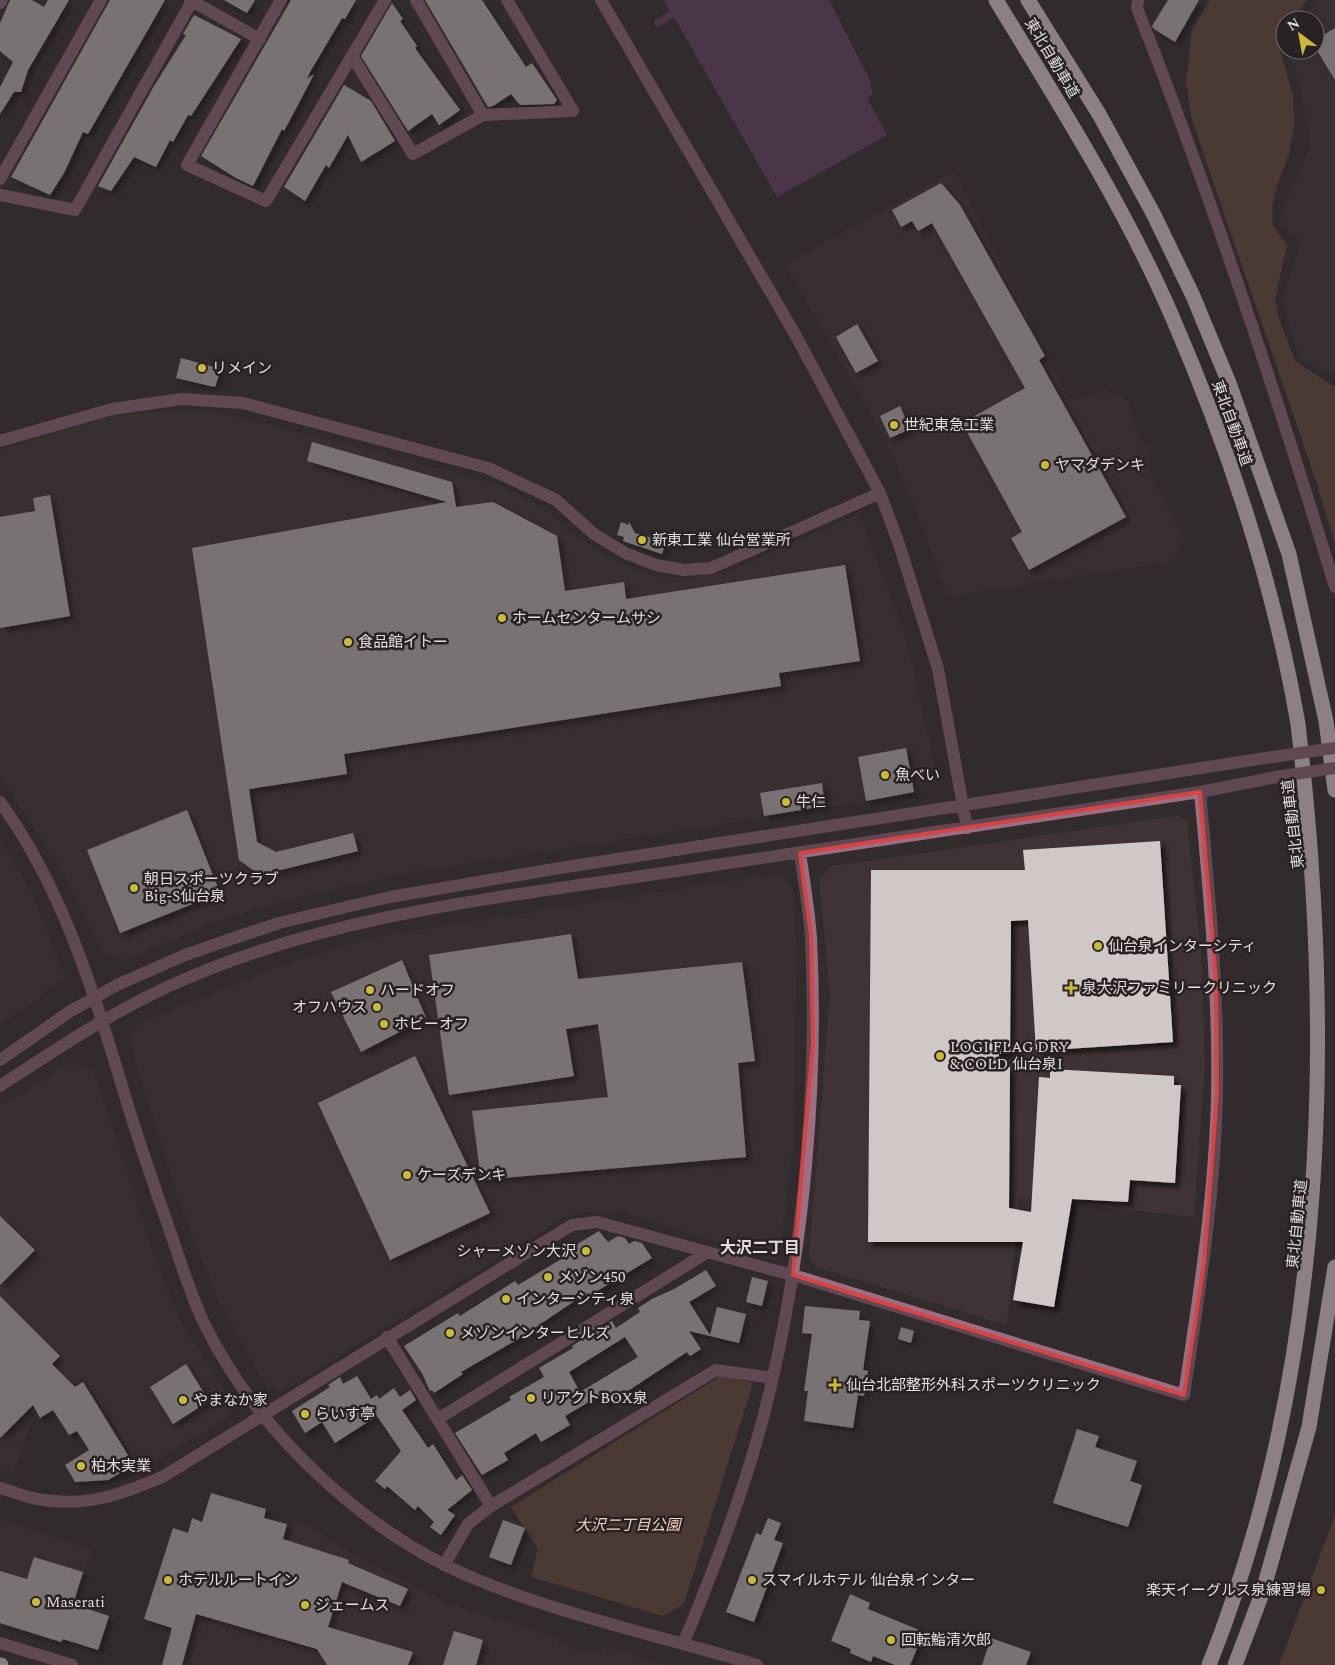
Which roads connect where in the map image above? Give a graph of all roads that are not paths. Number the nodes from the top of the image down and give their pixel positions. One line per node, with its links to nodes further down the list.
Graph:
1 (2, 0): 12 (street)
2 (101, 0): 16 (street)
3 (281, 0): 13 (street)
4 (385, 0): 14 (street)
5 (416, 0): 15 (street)
6 (507, 0): 15 (street)
7 (601, 0): 19 (street)
8 (996, 0): 48 (highway, 東北自動車道)
9 (1028, 0): 23 (highway, 東北自動車道)
10 (1138, 0): 20 (street)
11 (191, 1): 13 (street); 17 (street)
12 (0, 4)
13 (260, 39): 14 (street)
14 (352, 56): 15 (street)
15 (483, 115)
16 (0, 179)
17 (0, 195)
18 (0, 441): 19 (street)
19 (880, 493): 26 (street)
20 (1335, 587)
21 (1335, 748): 26 (street, bridge)
22 (1335, 768): 24 (street, bridge)
23 (1335, 790)
24 (1200, 792): 27 (street); 35 (street)
25 (0, 802): 29 (street)
26 (963, 804): 27 (street); 29 (street)
27 (967, 828): 28 (street)
28 (800, 853): 30 (street); 35 (street)
29 (94, 998): 30 (street); 31 (street)
30 (102, 1021): 32 (street); 38 (street)
31 (0, 1060)
32 (0, 1086)
33 (708, 1252): 35 (street); 36 (street); 39 (street)
34 (1335, 1267): 43 (highway)
35 (793, 1275): 37 (street)
36 (387, 1337): 38 (street); 39 (street)
37 (773, 1378): 41 (street); 44 (street)
38 (262, 1415): 40 (street); 42 (street)
39 (438, 1419): 41 (street)
40 (0, 1488)
41 (491, 1506): 42 (street)
42 (444, 1565): 44 (street)
43 (1263, 1591): 49 (highway); 50 (highway)
44 (684, 1642): 47 (street)
45 (0, 1643): 46 (street)
46 (72, 1665)
47 (758, 1665)
48 (1209, 1665)
49 (1235, 1665)
50 (1242, 1665)

